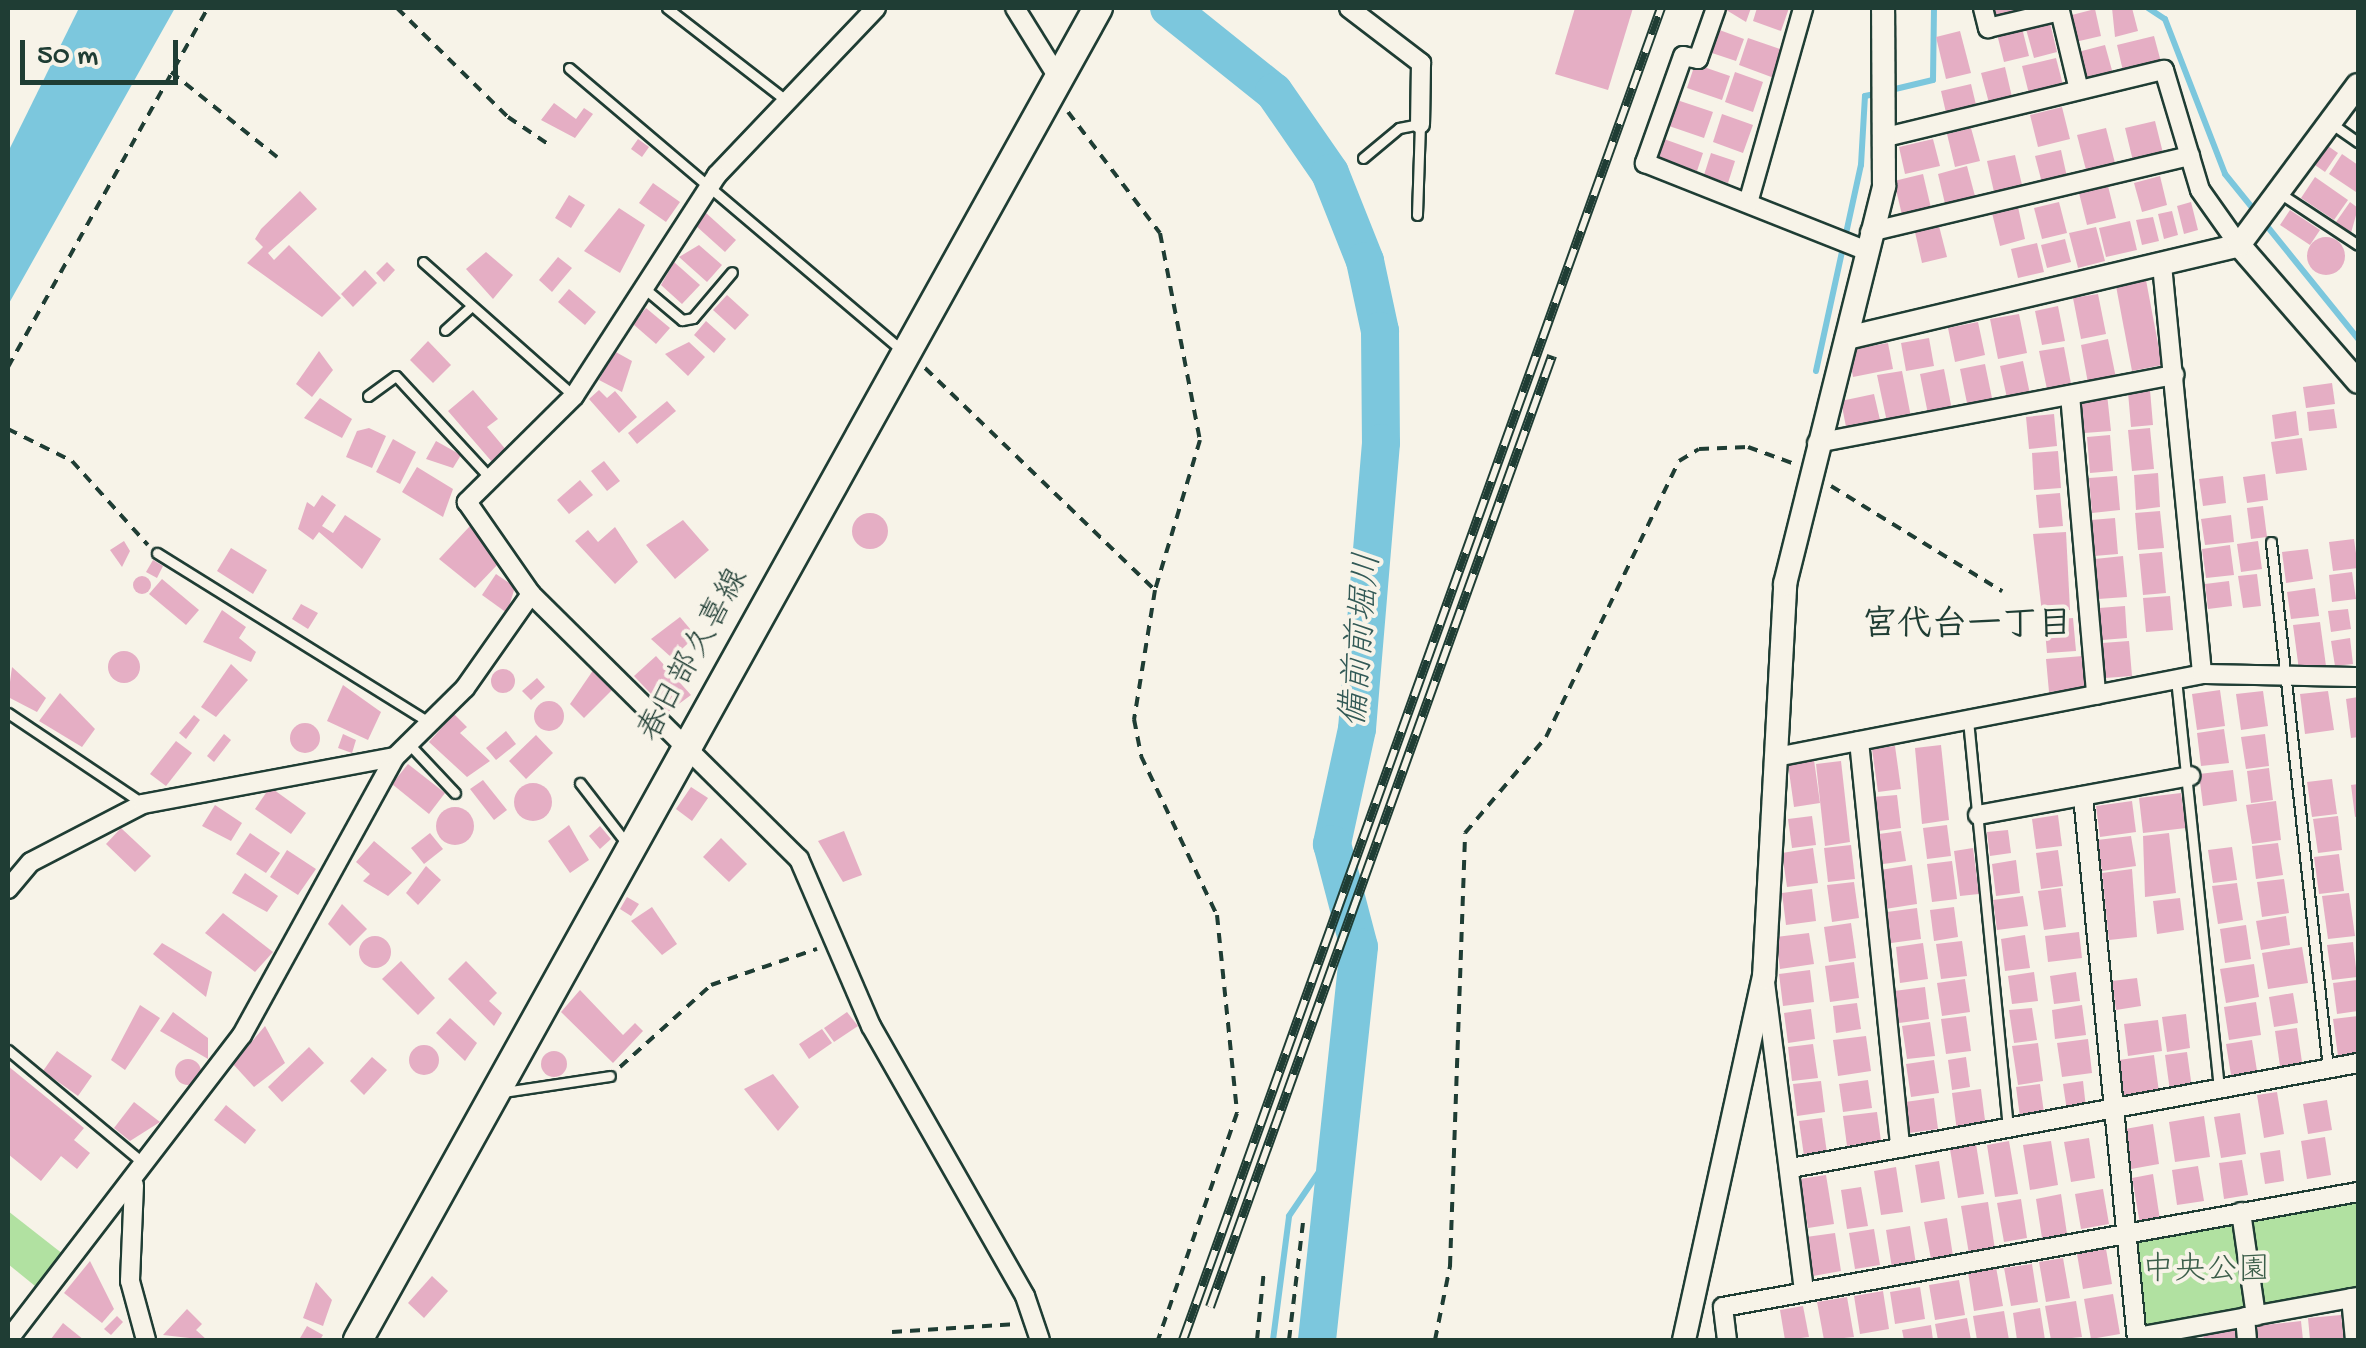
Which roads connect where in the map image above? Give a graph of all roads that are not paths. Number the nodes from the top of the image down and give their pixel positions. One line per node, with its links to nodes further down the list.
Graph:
1 (666, 8): 14 (lane)
2 (876, 8): 14 (street)
3 (1015, 8): 12 (street)
4 (1098, 8): 12 (main road, 春日部久喜線)
5 (1349, 8): 16 (street)
6 (1716, 8): 23 (street)
7 (1803, 8): 23 (street)
8 (1883, 8): 17 (street)
9 (1983, 8): 13 (street)
10 (569, 68): 21 (lane)
11 (2358, 84): 15 (street)
12 (1055, 88): 35 (main road, 春日部久喜線)
13 (2079, 90): 17 (street); 19 (street)
14 (783, 98): 21 (street)
15 (2330, 122): 18 (lane); 22 (street)
16 (1420, 124): 20 (lane); 24 (lane)
17 (1886, 137): 25 (street)
18 (2358, 142)
19 (2190, 156): 25 (street); 26 (street)
20 (1363, 158)
21 (710, 185): 31 (street); 35 (lane)
22 (2278, 192): 26 (street); 27 (lane)
23 (1748, 203): 25 (street)
24 (1417, 215)
25 (1867, 241): 34 (street)
26 (2239, 245): 29 (street); 37 (street)
27 (2358, 245)
28 (423, 262): 32 (lane)
29 (2162, 265): 34 (street); 36 (street)
30 (732, 272): 31 (lane)
31 (644, 288): 40 (street)
32 (472, 306): 33 (lane); 40 (lane)
33 (445, 330)
34 (1847, 338): 41 (street)
35 (906, 353): 56 (main road, 春日部久喜線)
36 (2175, 376): 38 (street); 46 (street)
37 (2358, 382)
38 (2070, 395): 41 (street); 50 (street)
39 (368, 396): 42 (lane)
40 (574, 396): 42 (street)
41 (1816, 442): 58 (street)
42 (491, 479): 45 (street)
43 (2272, 542): 47 (lane)
44 (157, 553): 53 (lane)
45 (531, 594): 53 (street); 56 (street)
46 (2202, 674): 47 (street); 49 (street)
47 (2286, 676): 48 (street); 70 (lane)
48 (2358, 677)
49 (2176, 679): 50 (street); 59 (lane)
50 (2096, 694): 52 (street)
51 (8, 713): 63 (lane)
52 (1968, 720): 54 (street); 64 (lane)
53 (430, 723): 55 (street)
54 (1859, 741): 58 (street); 76 (street)
55 (409, 743): 57 (street); 61 (lane)
56 (685, 747): 65 (main road, 春日部久喜線); 86 (street)
57 (395, 757): 63 (street); 77 (street)
58 (1776, 757): 67 (street)
59 (2190, 776): 62 (street); 72 (lane)
60 (580, 783): 65 (lane)
61 (455, 793)
62 (2083, 796): 64 (street); 74 (street)
63 (144, 804): 66 (street)
64 (1978, 815): 75 (lane)
65 (631, 848): 73 (main road, 春日部久喜線)
66 (8, 889)
67 (1764, 977): 78 (street); 91 (street)
68 (8, 1050): 77 (lane)
69 (2358, 1062): 70 (street)
70 (2328, 1068): 72 (street)
71 (610, 1076): 73 (lane)
72 (2219, 1089): 74 (street)
73 (497, 1093): 90 (main road, 春日部久喜線)
74 (2113, 1108): 75 (street); 82 (street)
75 (2008, 1128): 76 (street)
76 (1900, 1148): 78 (street)
77 (149, 1168): 79 (street)
78 (1791, 1168): 83 (street)
79 (134, 1185): 88 (street); 89 (street)
80 (2358, 1192): 81 (street)
81 (2240, 1212): 82 (street); 85 (street)
82 (2126, 1233): 83 (street); 87 (street)
83 (1804, 1292): 92 (street)
84 (2355, 1298): 85 (street); 94 (street)
85 (2250, 1317): 87 (street); 93 (street)
86 (1037, 1332)
87 (2131, 1339)
88 (8, 1340)
89 (146, 1340)
90 (358, 1340)
91 (1684, 1340)
92 (1727, 1340)
93 (2247, 1340)
94 (2356, 1340)

